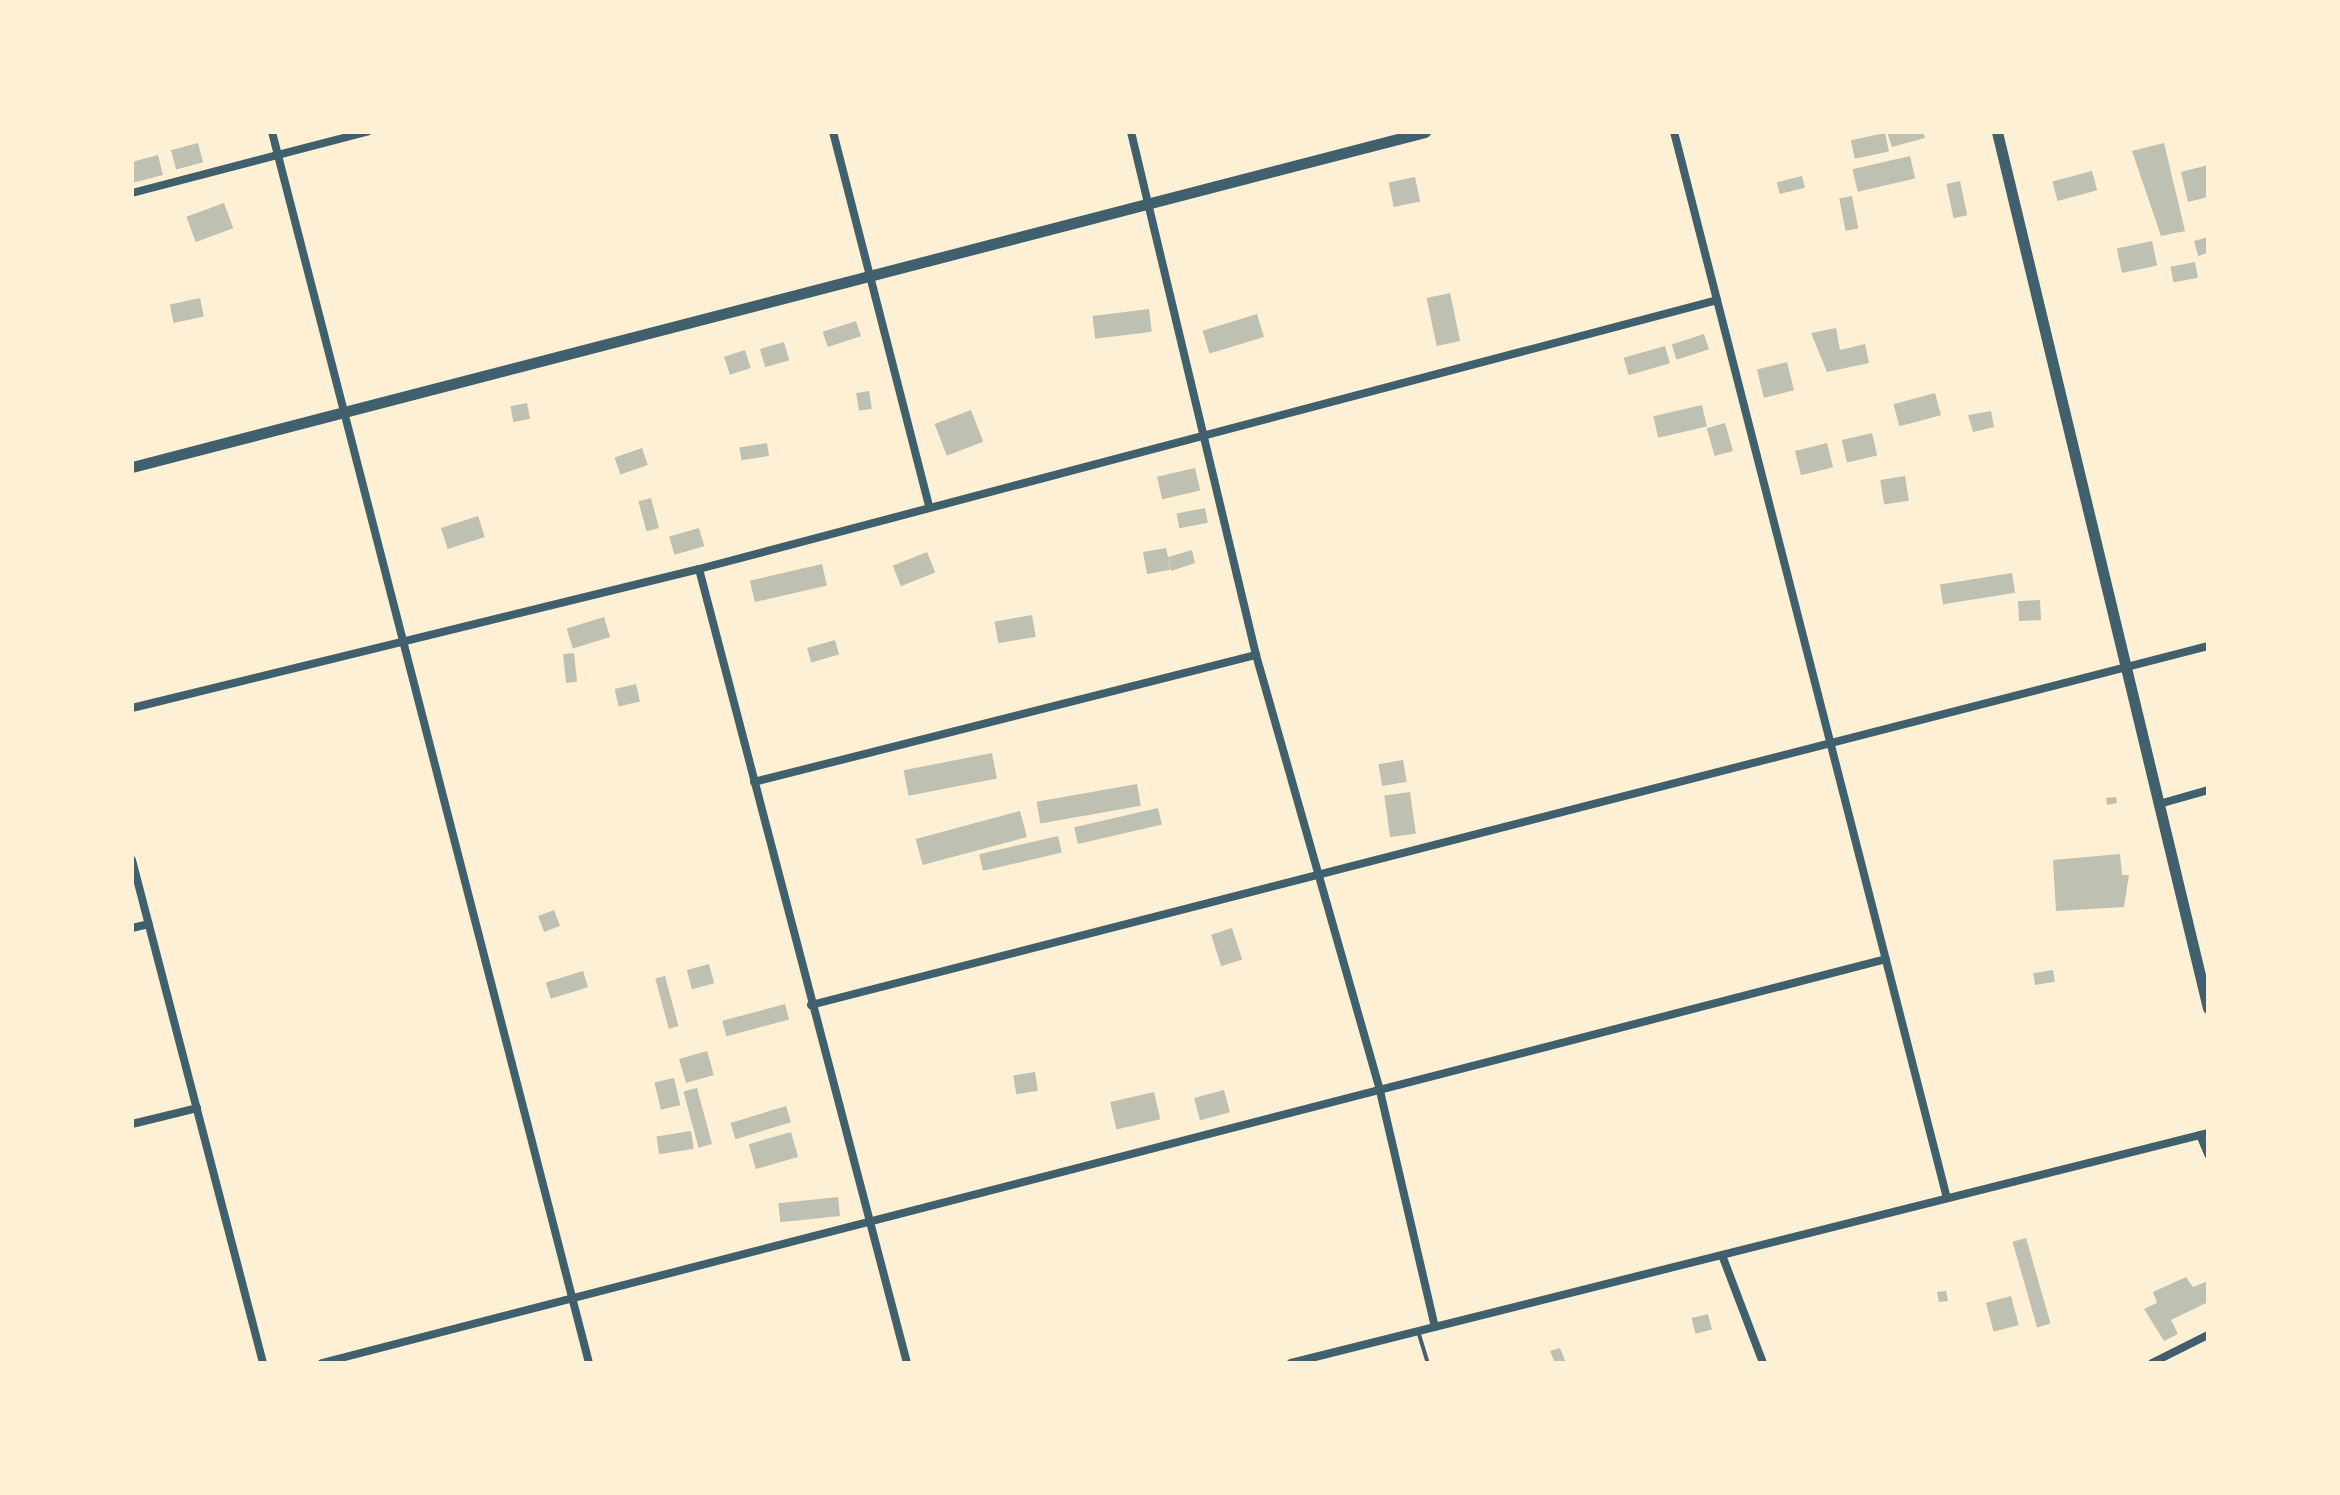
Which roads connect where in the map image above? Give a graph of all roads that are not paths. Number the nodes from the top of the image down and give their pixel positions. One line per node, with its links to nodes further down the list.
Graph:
1 (272, 132): 8 (street)
2 (367, 132): 8 (street)
3 (833, 132): 11 (street)
4 (1131, 132): 10 (street)
5 (1425, 132): 10 (street)
6 (1674, 132): 12 (street)
7 (1997, 132): 21 (street)
8 (278, 154): 9 (street); 13 (street)
9 (132, 193)
10 (1148, 203): 11 (street); 14 (street)
11 (867, 276): 13 (street); 16 (street)
12 (1717, 300): 14 (street); 23 (street)
13 (347, 410): 15 (street); 18 (street)
14 (1202, 434): 16 (street); 20 (street)
15 (132, 467)
16 (929, 507): 17 (street)
17 (699, 569): 18 (street); 24 (street)
18 (405, 639): 22 (street); 42 (street)
19 (2208, 646): 21 (street)
20 (1256, 655): 24 (street); 28 (street)
21 (2126, 668): 23 (street); 26 (street)
22 (132, 708)
23 (1830, 739): 28 (street); 31 (street)
24 (754, 782): 32 (street)
25 (2208, 790): 26 (street)
26 (2159, 804): 33 (street)
27 (132, 860): 29 (street)
28 (1315, 874): 32 (street); 34 (street)
29 (149, 924): 30 (street); 35 (street)
30 (132, 928)
31 (1886, 959): 34 (street); 39 (street)
32 (811, 1005): 40 (street)
33 (2208, 1008)
34 (1380, 1091): 40 (street); 43 (street)
35 (197, 1108): 36 (street); 46 (street)
36 (132, 1124)
37 (2204, 1134): 38 (street); 39 (street)
38 (2208, 1154)
39 (1947, 1198): 41 (street)
40 (867, 1223): 42 (street); 49 (street)
41 (1722, 1255): 43 (street); 52 (street)
42 (573, 1300): 47 (street); 48 (street)
43 (1435, 1327): 44 (street)
44 (1418, 1331): 50 (street); 51 (lane)
45 (2208, 1336): 53 (street)
46 (263, 1363)
47 (322, 1363)
48 (589, 1363)
49 (907, 1363)
50 (1291, 1363)
51 (1428, 1363)
52 (1763, 1363)
53 (2152, 1363)

